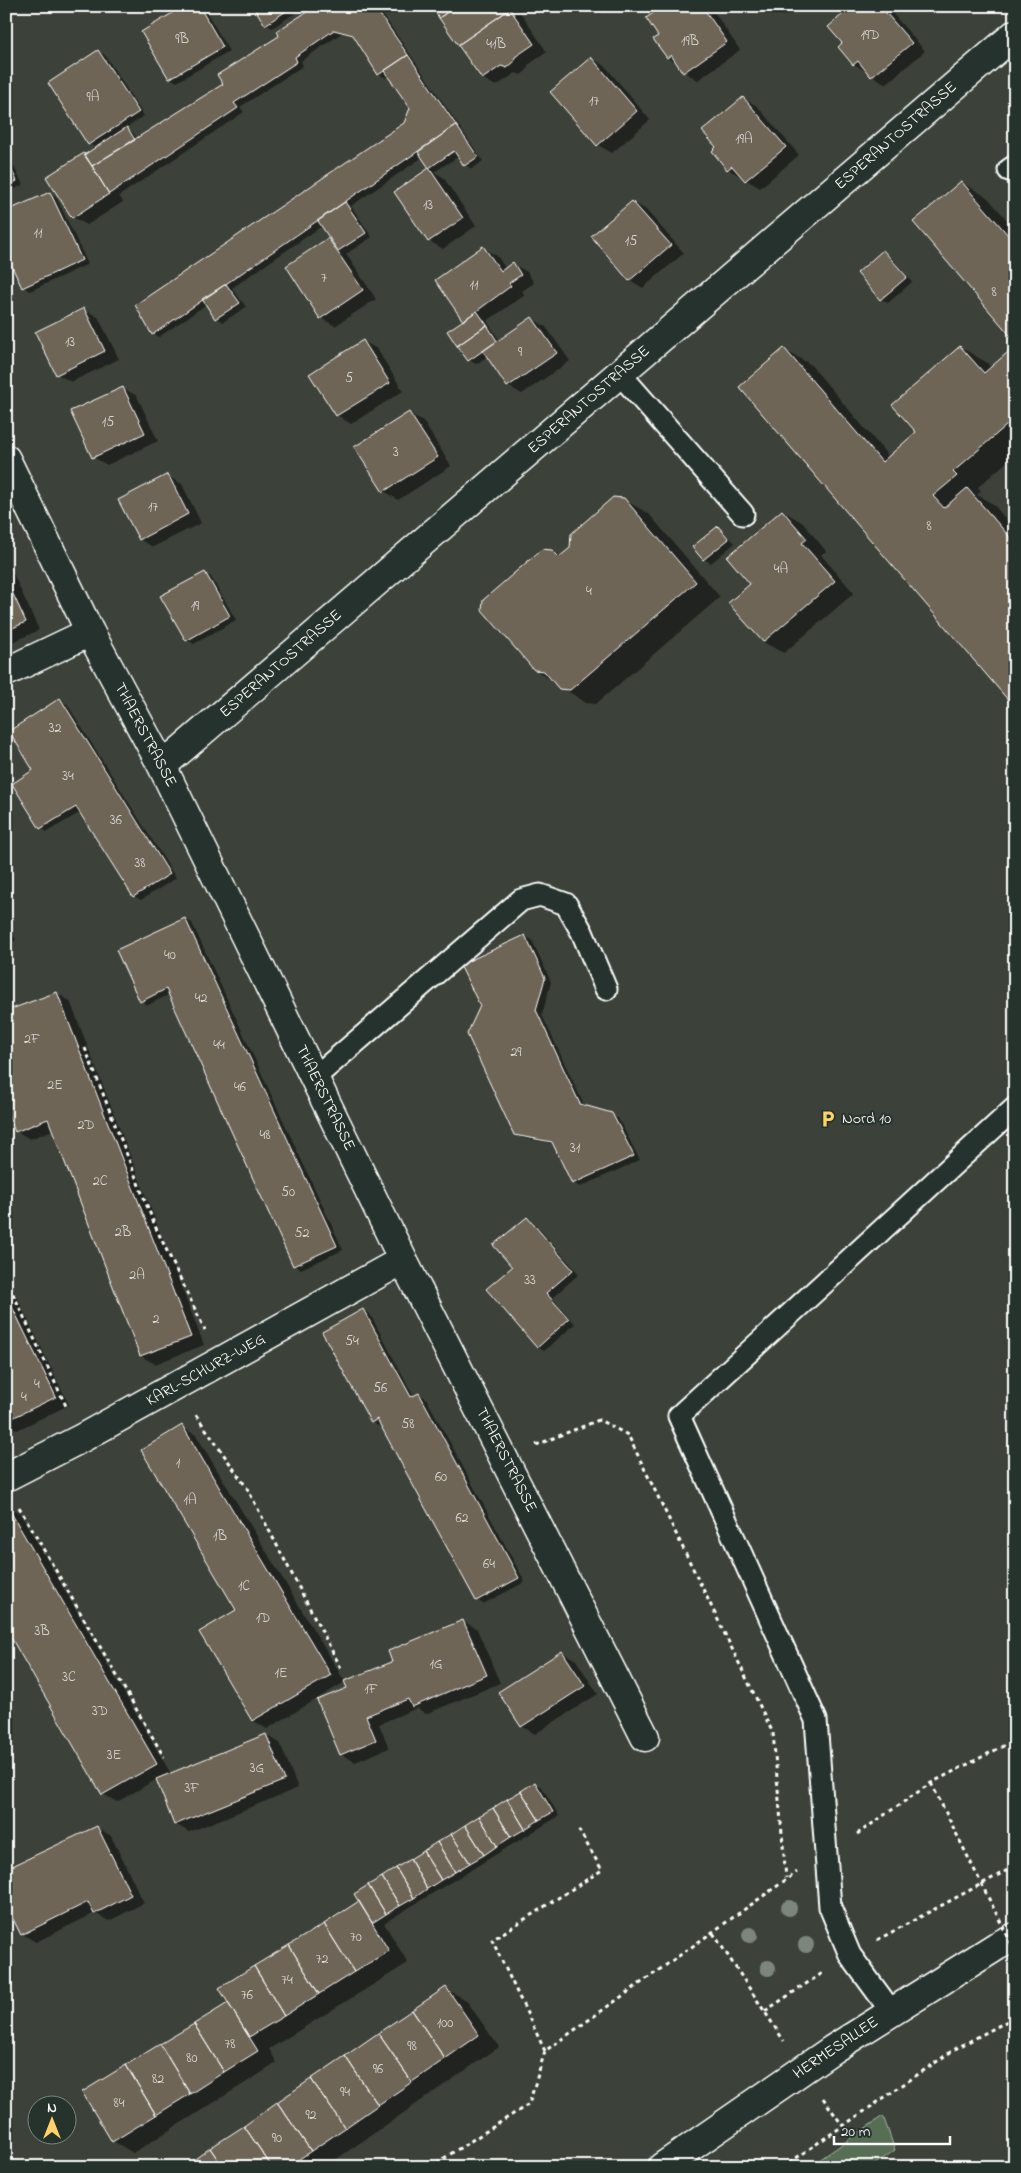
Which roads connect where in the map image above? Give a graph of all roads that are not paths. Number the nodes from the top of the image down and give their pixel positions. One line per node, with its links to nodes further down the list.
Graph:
1 (1013, 40): 2 (street, ESPERANTOSTRASSE)
2 (620, 374): 4 (lane); 7 (street, ESPERANTOSTRASSE)
3 (6, 459): 5 (street, THAERSTRASSE)
4 (743, 514)
5 (90, 632): 6 (street); 7 (street, THAERSTRASSE)
6 (6, 672)
7 (162, 766): 9 (street, THAERSTRASSE)
8 (606, 989): 9 (lane)
9 (314, 1078): 11 (street, THAERSTRASSE)
10 (1015, 1108): 15 (lane)
11 (403, 1260): 12 (street, KARL-SCHURZ-WEG); 13 (street, THAERSTRASSE)
12 (6, 1477)
13 (645, 1737)
14 (1015, 1937): 15 (street, HERMESALLEE)
15 (891, 2011): 16 (street, HERMESALLEE)
16 (662, 2167)

